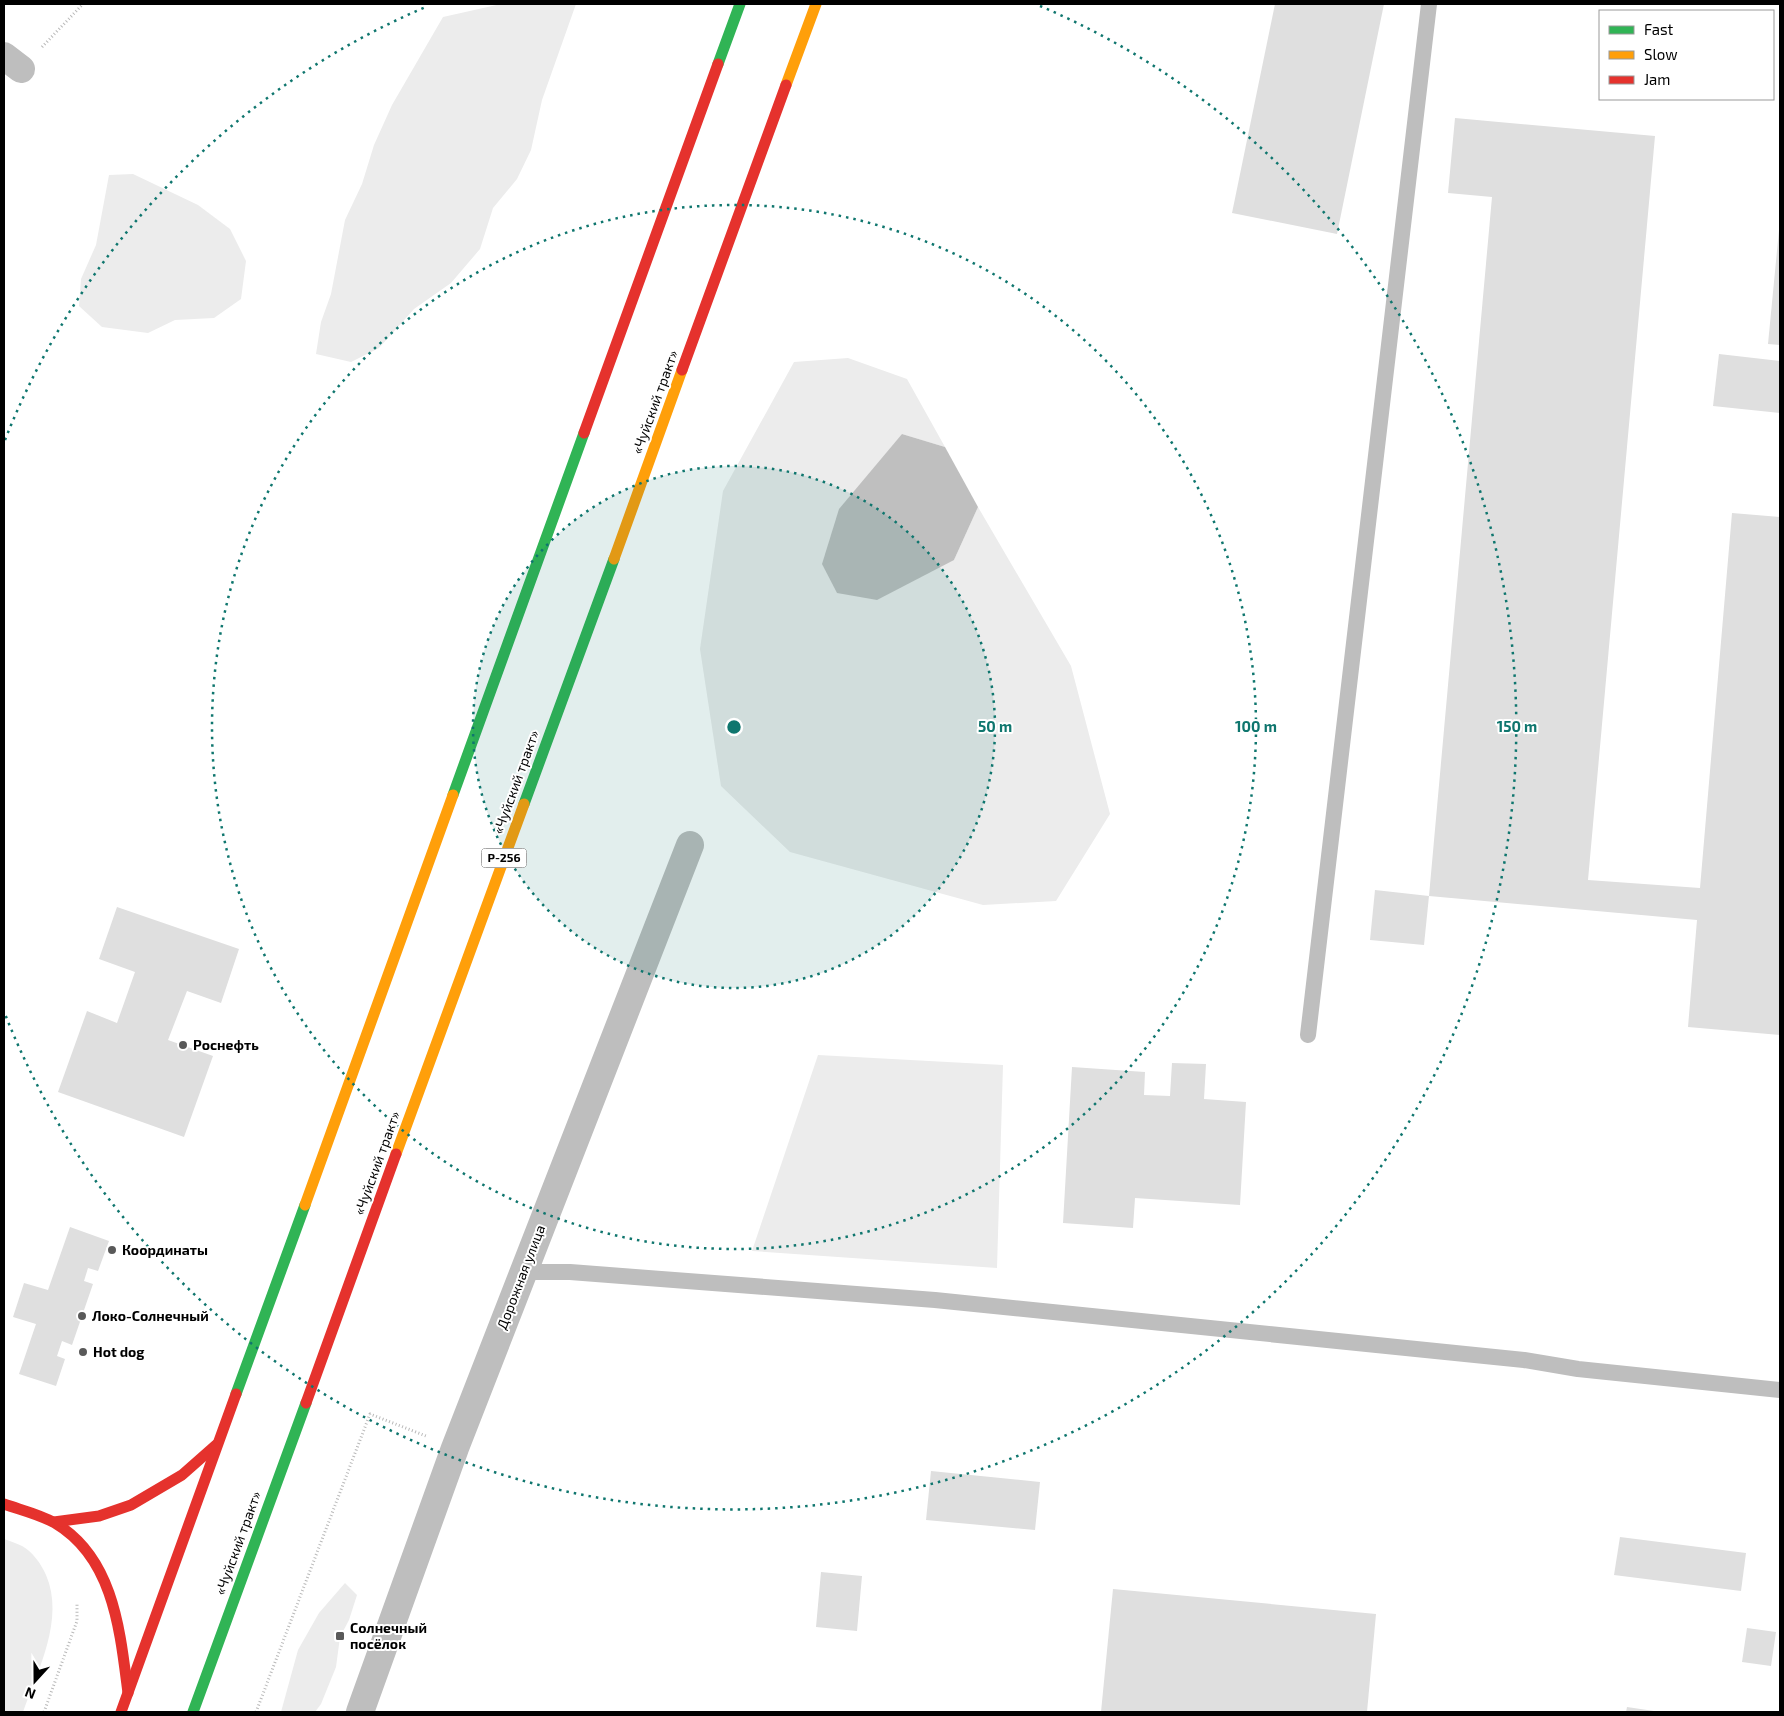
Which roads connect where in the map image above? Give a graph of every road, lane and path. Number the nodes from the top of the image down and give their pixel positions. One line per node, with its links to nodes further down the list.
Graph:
1 (83, 4): 5 (path)
2 (740, 4): 10 (main road)
3 (816, 4): 18 (main road, «Чуйский тракт» / Р-256)
4 (1429, 4): 7 (lane)
5 (12, 62)
6 (690, 845): 8 (street, Дорожная улица)
7 (1308, 1035)
8 (523, 1272): 9 (lane); 11 (street, Дорожная улица)
9 (1780, 1390)
10 (218, 1444): 13 (main road); 15 (main road)
11 (455, 1448): 19 (path); 20 (street, Дорожная улица)
12 (4, 1504): 13 (main road)
13 (54, 1522): 15 (main road)
14 (77, 1602): 16 (path)
15 (128, 1693): 17 (main road)
16 (44, 1712)
17 (121, 1712)
18 (193, 1712)
19 (256, 1712)
20 (360, 1712)

